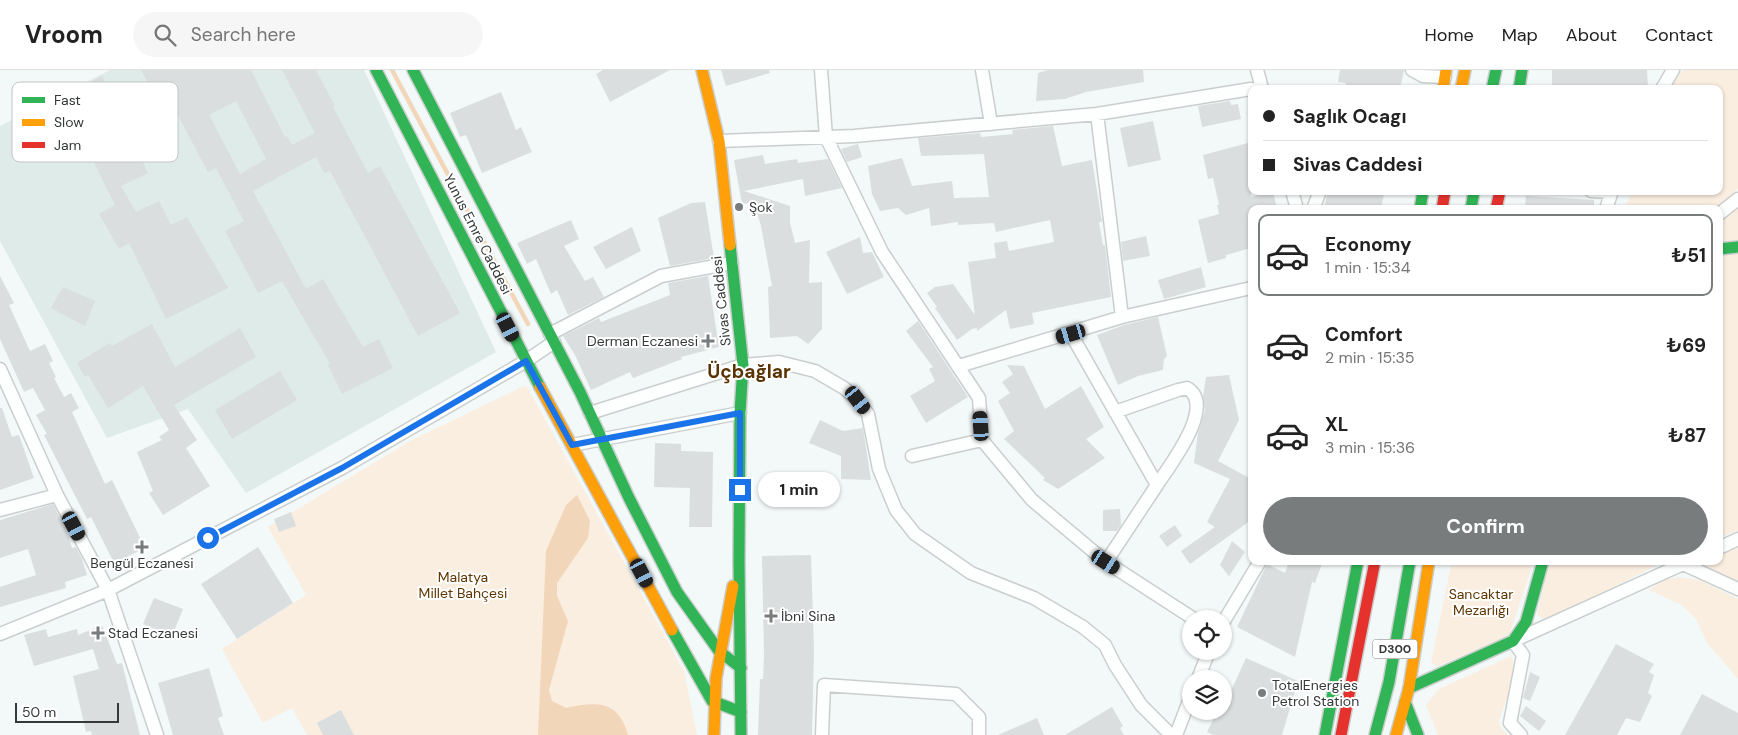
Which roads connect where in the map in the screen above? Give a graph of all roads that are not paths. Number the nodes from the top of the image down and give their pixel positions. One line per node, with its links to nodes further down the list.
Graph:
1 (376, 70): 32 (main road, Yunus Emre Caddesi)
2 (412, 70): 31 (main road, Yunus Emre Caddesi)
3 (702, 70): 22 (main road, Sivas Caddesi)
4 (821, 70): 21 (street)
5 (982, 70): 20 (street)
6 (1412, 70): 11 (street)
7 (1465, 70): 14 (main road)
8 (1496, 70): 15 (main road)
9 (1522, 70): 16 (main road)
10 (1673, 70): 17 (street)
11 (1445, 79)
12 (1261, 85): 13 (street)
13 (1261, 85)
14 (1462, 85)
15 (1493, 85)
16 (1520, 85)
17 (1664, 85)
18 (1248, 90): 19 (street)
19 (1097, 114): 20 (street); 29 (street)
20 (990, 124): 21 (street)
21 (826, 137): 22 (street); 34 (street)
22 (719, 141): 27 (main road, Sivas Caddesi)
23 (1738, 199): 24 (street)
24 (1723, 211)
25 (1738, 247): 26 (main road)
26 (1723, 248)
27 (732, 263): 31 (street); 33 (main road, Sivas Caddesi)
28 (1248, 289): 29 (street)
29 (1122, 317): 30 (street)
30 (1071, 334): 34 (street); 36 (street)
31 (552, 338): 32 (street); 37 (main road, Yunus Emre Caddesi)
32 (526, 361): 41 (main road, Yunus Emre Caddesi); 59 (street)
33 (743, 365): 37 (street); 38 (main road, Sivas Caddesi); 76 (street)
34 (959, 366): 40 (street)
35 (2, 377): 44 (street)
36 (1115, 412): 43 (street); 43 (street)
37 (590, 413): 39 (main road, Yunus Emre Caddesi)
38 (740, 413): 39 (street); 48 (main road, Sivas Caddesi)
39 (602, 439): 41 (street); 64 (main road, Yunus Emre Caddesi)
40 (982, 440): 42 (street); 49 (street)
41 (572, 445): 67 (main road, Yunus Emre Caddesi)
42 (912, 456)
43 (1157, 485): 49 (street)
44 (57, 495): 45 (street); 59 (street)
45 (0, 510)
46 (1738, 539): 47 (street)
47 (1723, 546)
48 (739, 561): 64 (main road); 65 (main road)
49 (1106, 562): 61 (street)
50 (1258, 565): 60 (street)
51 (1357, 565): 78 (main road)
52 (1374, 565): 79 (main road, D300)
53 (1409, 565): 80 (main road, D300)
54 (1429, 565): 66 (main road)
55 (1542, 565): 63 (main road)
56 (1682, 565): 63 (street)
57 (1690, 565): 58 (street)
58 (1738, 589)
59 (108, 590): 62 (street); 71 (street)
60 (1230, 610)
61 (1182, 611)
62 (0, 634)
63 (1513, 641): 66 (main road); 83 (street)
64 (719, 651): 65 (main road, Yunus Emre Caddesi); 67 (main road)
65 (741, 668): 69 (main road)
66 (1409, 688): 68 (main road)
67 (712, 701): 69 (main road); 72 (main road)
68 (1405, 702): 81 (main road); 82 (main road)
69 (741, 712): 73 (main road)
70 (1182, 719): 77 (street)
71 (157, 735)
72 (714, 735)
73 (741, 735)
74 (822, 735): 75 (street)
75 (979, 735)
76 (1171, 735)
77 (1176, 735)
78 (1325, 735)
79 (1341, 735)
80 (1375, 735)
81 (1396, 735)
82 (1418, 735)
83 (1521, 735)

